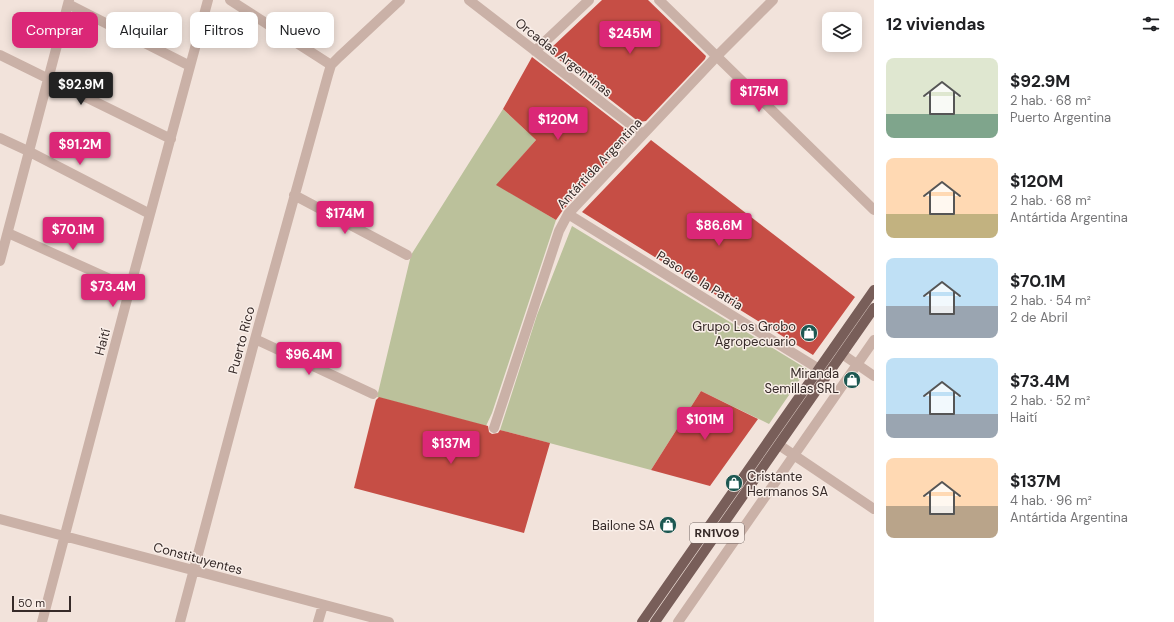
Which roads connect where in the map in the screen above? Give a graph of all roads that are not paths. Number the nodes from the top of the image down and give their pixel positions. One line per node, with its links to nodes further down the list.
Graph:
1 (208, 0): 13 (street, Haití)
2 (230, 0): 12 (street)
3 (400, 0): 12 (street)
4 (469, 0): 9 (street, Orcadas Argentinas)
5 (590, 0): 9 (street)
6 (659, 0): 11 (street)
7 (773, 0): 11 (street, Antártida Argentina)
8 (68, 2): 13 (street); 14 (street)
9 (535, 51): 15 (street, Orcadas Argentinas)
10 (0, 55): 14 (street)
11 (717, 56): 15 (street, Antártida Argentina); 20 (street)
12 (331, 65): 19 (street, Puerto Rico)
13 (190, 66): 17 (street, Haití)
14 (48, 78): 17 (street); 18 (street)
15 (643, 134): 22 (street, Antártida Argentina)
16 (0, 138): 18 (street)
17 (171, 139): 21 (street, Haití)
18 (28, 151): 21 (street); 23 (street)
19 (294, 195): 24 (street); 29 (street, Puerto Rico)
20 (874, 210)
21 (150, 214): 26 (street, Haití)
22 (568, 214): 33 (street, Paso de la Patria); 36 (street, Antártida Argentina)
23 (8, 233): 25 (street); 26 (street)
24 (407, 254)
25 (0, 260)
26 (130, 288): 41 (street, Haití)
27 (874, 290): 33 (main road, RN1V09)
28 (874, 308): 31 (main road, RN1V09)
29 (255, 339): 35 (street); 42 (street, Puerto Rico)
30 (874, 340): 32 (street)
31 (842, 354): 32 (street); 37 (main road, RN1V09)
32 (857, 364): 34 (street); 38 (street)
33 (819, 368): 48 (main road, RN1V09)
34 (874, 376)
35 (373, 394)
36 (494, 428)
37 (779, 445): 38 (street); 49 (main road, RN1V09)
38 (794, 456): 39 (street); 50 (street)
39 (874, 510)
40 (0, 519): 41 (street, Constituyentes)
41 (65, 536): 42 (street, Constituyentes); 44 (street, Haití)
42 (194, 570): 43 (street, Constituyentes); 45 (street, Puerto Rico)
43 (323, 605): 46 (street); 47 (street, Constituyentes)
44 (42, 622)
45 (180, 622)
46 (318, 622)
47 (389, 622)
48 (642, 622)
49 (655, 622)
50 (678, 622)

